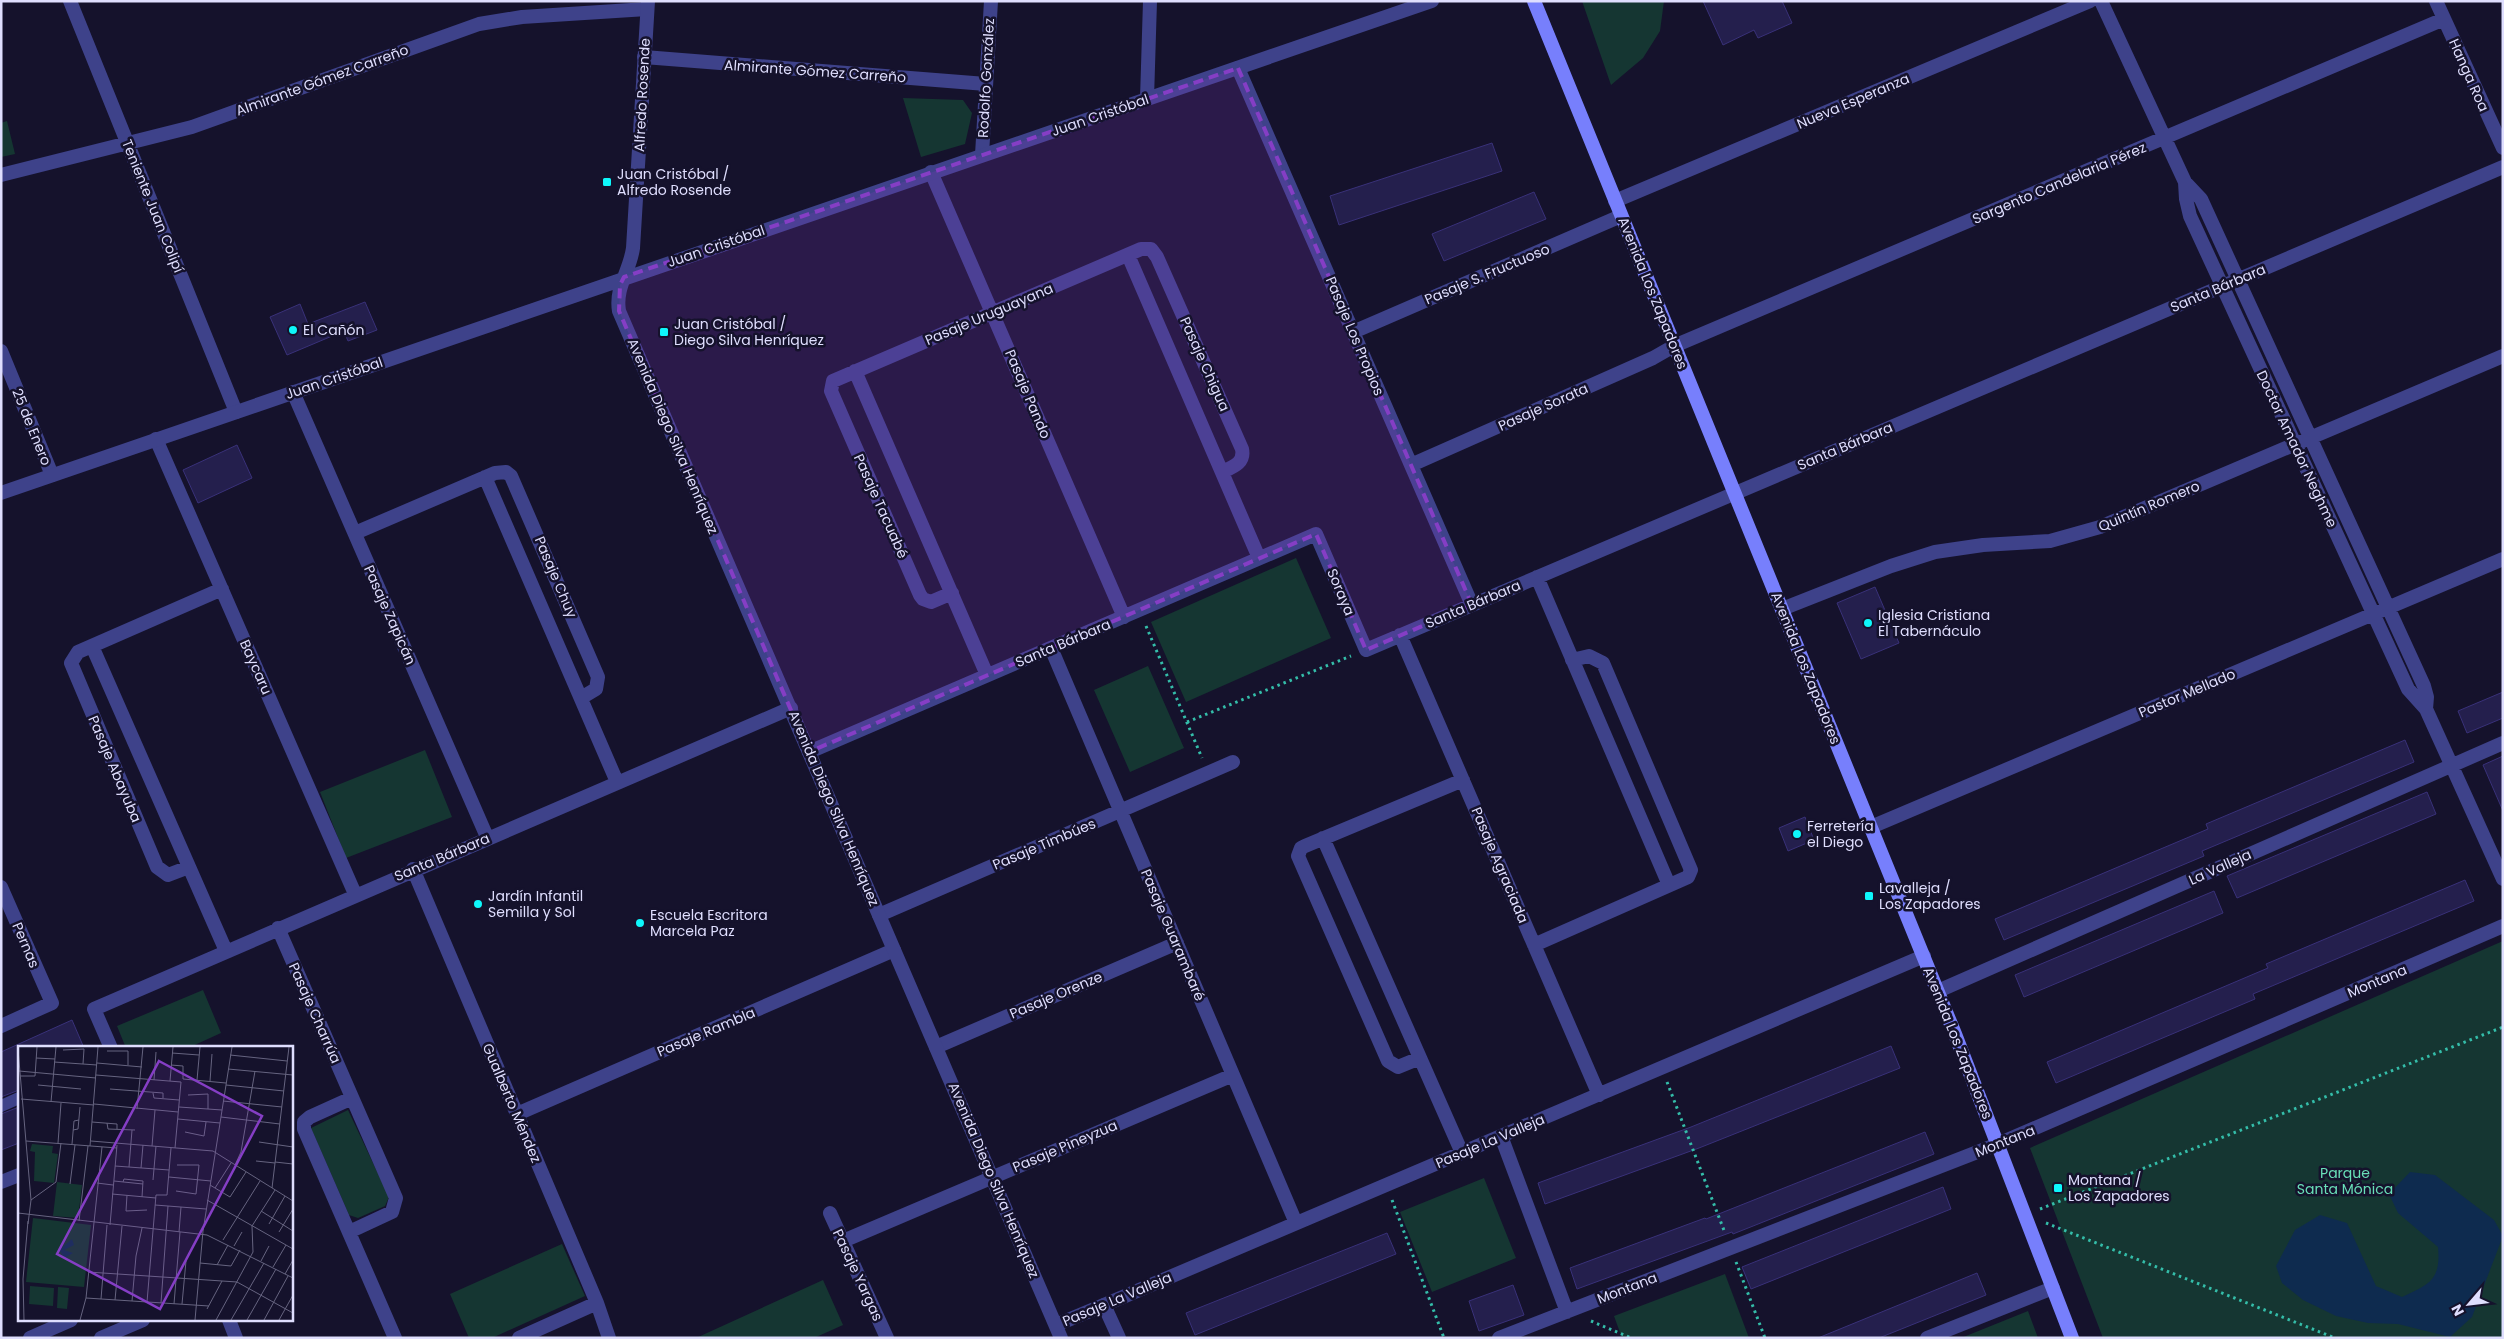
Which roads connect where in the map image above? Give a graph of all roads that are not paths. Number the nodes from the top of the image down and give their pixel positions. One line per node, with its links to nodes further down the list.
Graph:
1 (70, 1): 16 (street, Teniente Juan Colipí)
2 (991, 1): 13 (street, Rodolfo González)
3 (1150, 1): 14 (street)
4 (1432, 1): 12 (street, Juan Cristóbal)
5 (1534, 1): 23 (main road, Avenida Los Zapadores)
6 (2090, 1): 23 (street, Nueva Esperanza)
7 (2102, 1): 15 (street, Doctor Amador Neghme)
8 (2436, 1): 10 (street, Hanga Roa)
9 (647, 5): 11 (street, Alfredo Rosende); 16 (street, Almirante Gómez Carreño)
10 (2444, 19): 15 (street, Sargento Candelaria Pérez); 17 (street, Hanga Roa)
11 (644, 57): 13 (street, Almirante Gómez Carreño); 27 (street, Alfredo Rosende)
12 (1238, 68): 14 (street, Juan Cristóbal); 31 (street, Pasaje Los Propios)
13 (986, 84): 18 (street, Rodolfo González)
14 (1147, 99): 18 (street, Juan Cristóbal)
15 (2165, 138): 22 (street, Doctor Amador Neghme); 32 (street, Sargento Candelaria Pérez)
16 (127, 144): 21 (street, Almirante Gómez Carreño); 38 (street, Teniente Juan Colipí)
17 (2503, 148)
18 (982, 155): 20 (street, Juan Cristóbal)
19 (2503, 167): 28 (street, Santa Bárbara)
20 (931, 172): 27 (street, Juan Cristóbal); 30 (street, Pasaje Pando)
21 (1, 175)
22 (2185, 182): 28 (street, Doctor Amador Neghme); 29 (street, Doctor Amador Neghme)
23 (1615, 201): 24 (main road, Avenida Los Zapadores)
24 (1621, 216): 31 (street, Pasaje S. Fructuoso); 32 (main road, Avenida Los Zapadores)
25 (1151, 249): 26 (street, Pasaje Uruguayana); 43 (street, Pasaje Chigua)
26 (1128, 255): 30 (street, Pasaje Uruguayana); 43 (street, Pasaje Chigua)
27 (624, 278): 37 (street, Juan Cristóbal); 67 (street, Avenida Diego Silva Henríquez)
28 (2238, 280): 29 (street, Santa Bárbara); 39 (street, Doctor Amador Neghme)
29 (2222, 286): 41 (street, Doctor Amador Neghme); 47 (street, Santa Bárbara)
30 (992, 312): 35 (street, Pasaje Uruguayana); 59 (street, Pasaje Pando)
31 (1353, 332): 42 (street, Pasaje Los Propios)
32 (1674, 346): 42 (street, Pasaje Sorata); 47 (main road, Avenida Los Zapadores)
33 (1, 351): 44 (street, 25 de Enero)
34 (2503, 356): 39 (street, Quintín Romero)
35 (855, 371): 36 (street, Pasaje Uruguayana); 54 (street)
36 (830, 384): 54 (street, Pasaje Tacuabé)
37 (293, 392): 38 (street, Juan Cristóbal); 48 (street, Pasaje Zapicán)
38 (236, 412): 40 (street, Juan Cristóbal)
39 (2310, 438): 41 (street, Quintín Romero); 56 (street, Doctor Amador Neghme)
40 (156, 439): 44 (street, Juan Cristóbal); 53 (street, Baycaru)
41 (2295, 444): 57 (street, Quintín Romero); 58 (street, Doctor Amador Neghme)
42 (1411, 465): 55 (street, Pasaje Los Propios)
43 (1222, 472): 50 (street, Pasaje Chigua)
44 (52, 475): 46 (street, Juan Cristóbal)
45 (485, 477): 48 (street, Pasaje Chuy); 66 (street, Pasaje Chuy); 66 (street, Pasaje Chuy)
46 (1, 493)
47 (1734, 493): 52 (street, Santa Bárbara); 57 (main road, Avenida Los Zapadores)
48 (354, 533): 77 (street, Pasaje Zapicán)
49 (1316, 534): 50 (street, Santa Bárbara); 63 (street, Soraya)
50 (1259, 558): 59 (street, Santa Bárbara)
51 (2503, 559): 56 (street, Pastor Mellado)
52 (1537, 577): 55 (street, Santa Bárbara); 64 (street)
53 (222, 589): 61 (street, Pasaje Abayuba); 84 (street, Baycaru)
54 (952, 593): 65 (street)
55 (1472, 605): 60 (street, Santa Bárbara)
56 (2388, 608): 58 (street, Pastor Mellado); 68 (street, Doctor Amador Neghme)
57 (1782, 609): 76 (main road, Avenida Los Zapadores)
58 (2373, 614): 68 (street, Doctor Amador Neghme); 76 (street, Pastor Mellado)
59 (1124, 616): 62 (street, Santa Bárbara)
60 (1400, 635): 63 (street, Santa Bárbara); 73 (street, Pasaje Agraciada)
61 (92, 646): 79 (street, Pasaje Abayuba); 79 (street, Pasaje Abayuba)
62 (1051, 648): 65 (street, Santa Bárbara); 75 (street, Pasaje Guarambaré)
63 (1366, 650)
64 (1572, 660): 82 (street); 82 (street)
65 (987, 675): 70 (street, Santa Bárbara)
66 (581, 698): 74 (street, Pasaje Chuy)
67 (790, 708): 70 (street, Avenida Diego Silva Henríquez); 74 (street, Santa Bárbara)
68 (2426, 709): 72 (street, Doctor Amador Neghme)
69 (2503, 743): 72 (street, La Valleja)
70 (810, 752): 85 (street, Avenida Diego Silva Henríquez)
71 (1233, 762): 75 (street, Pasaje Timbúes)
72 (2452, 766): 81 (street, Doctor Amador Neghme); 93 (street, La Valleja)
73 (1463, 780): 78 (street); 89 (street, Pasaje Agraciada)
74 (617, 782): 77 (street, Santa Bárbara)
75 (1120, 810): 85 (street, Pasaje Timbúes); 88 (street, Pasaje Guarambaré)
76 (1870, 827): 92 (main road, Avenida Los Zapadores)
77 (487, 838): 80 (street, Santa Bárbara)
78 (1324, 838): 97 (street); 97 (street)
79 (189, 867): 91 (street, Pasaje Abayuba)
80 (413, 869): 84 (street, Santa Bárbara); 103 (street, Gualberto Méndez)
81 (2503, 878)
82 (1669, 885): 89 (street)
83 (1, 887): 94 (street, Pernas)
84 (355, 894): 87 (street, Santa Bárbara)
85 (879, 915): 90 (street, Avenida Diego Silva Henríquez)
86 (2503, 926): 105 (street, Montana)
87 (278, 928): 91 (street, Santa Bárbara); 101 (street, Pasaje Charrúa)
88 (1177, 944): 96 (street, Pasaje Orenze); 98 (street, Pasaje Guarambaré)
89 (1534, 944): 99 (street, Pasaje Agraciada)
90 (894, 950): 96 (street, Avenida Diego Silva Henríquez); 103 (street, Pasaje Rambla)
91 (226, 951): 95 (street, Santa Bárbara)
92 (1924, 956): 93 (main road, Avenida Los Zapadores); 99 (street, Pasaje La Valleja)
93 (1938, 992): 105 (main road, Avenida Los Zapadores)
94 (1, 1026)
95 (110, 1046)
96 (936, 1046): 108 (street, Avenida Diego Silva Henríquez)
97 (1420, 1058): 106 (street)
98 (1232, 1074): 108 (street, Pasaje Pineyzua); 111 (street, Pasaje Guarambaré)
99 (1599, 1095): 104 (street, Pasaje La Valleja)
100 (18, 1098): 102 (lane)
101 (352, 1098): 112 (street, Pasaje Charrúa); 112 (street)
102 (1, 1106)
103 (517, 1114): 115 (street, Gualberto Méndez)
104 (1501, 1136): 106 (street, Pasaje La Valleja); 117 (street)
105 (1998, 1144): 114 (main road, Avenida Los Zapadores); 117 (street, Montana)
106 (1462, 1153): 111 (street, Pasaje La Valleja)
107 (18, 1175): 109 (street)
108 (992, 1178): 113 (street, Pasaje Pineyzua); 121 (street, Avenida Diego Silva Henríquez)
109 (1, 1182)
110 (830, 1213): 113 (street, Pasaje Yargas)
111 (1296, 1223): 116 (street, Pasaje La Valleja)
112 (349, 1232): 125 (street)
113 (843, 1241): 128 (street, Pasaje Yargas)
114 (2053, 1288): 131 (street); 132 (main road, Avenida Los Zapadores)
115 (597, 1303): 126 (street); 127 (street, Gualberto Méndez)
116 (1104, 1305): 121 (street, Pasaje La Valleja); 129 (street)
117 (1567, 1312): 130 (street, Montana)
118 (66, 1322): 122 (street)
119 (138, 1322): 123 (street)
120 (229, 1322): 124 (street)
121 (1059, 1332)
122 (30, 1338)
123 (101, 1338)
124 (236, 1338)
125 (395, 1338)
126 (519, 1338)
127 (609, 1338)
128 (887, 1338)
129 (1118, 1338)
130 (1499, 1338)
131 (1927, 1338)
132 (2072, 1338)

